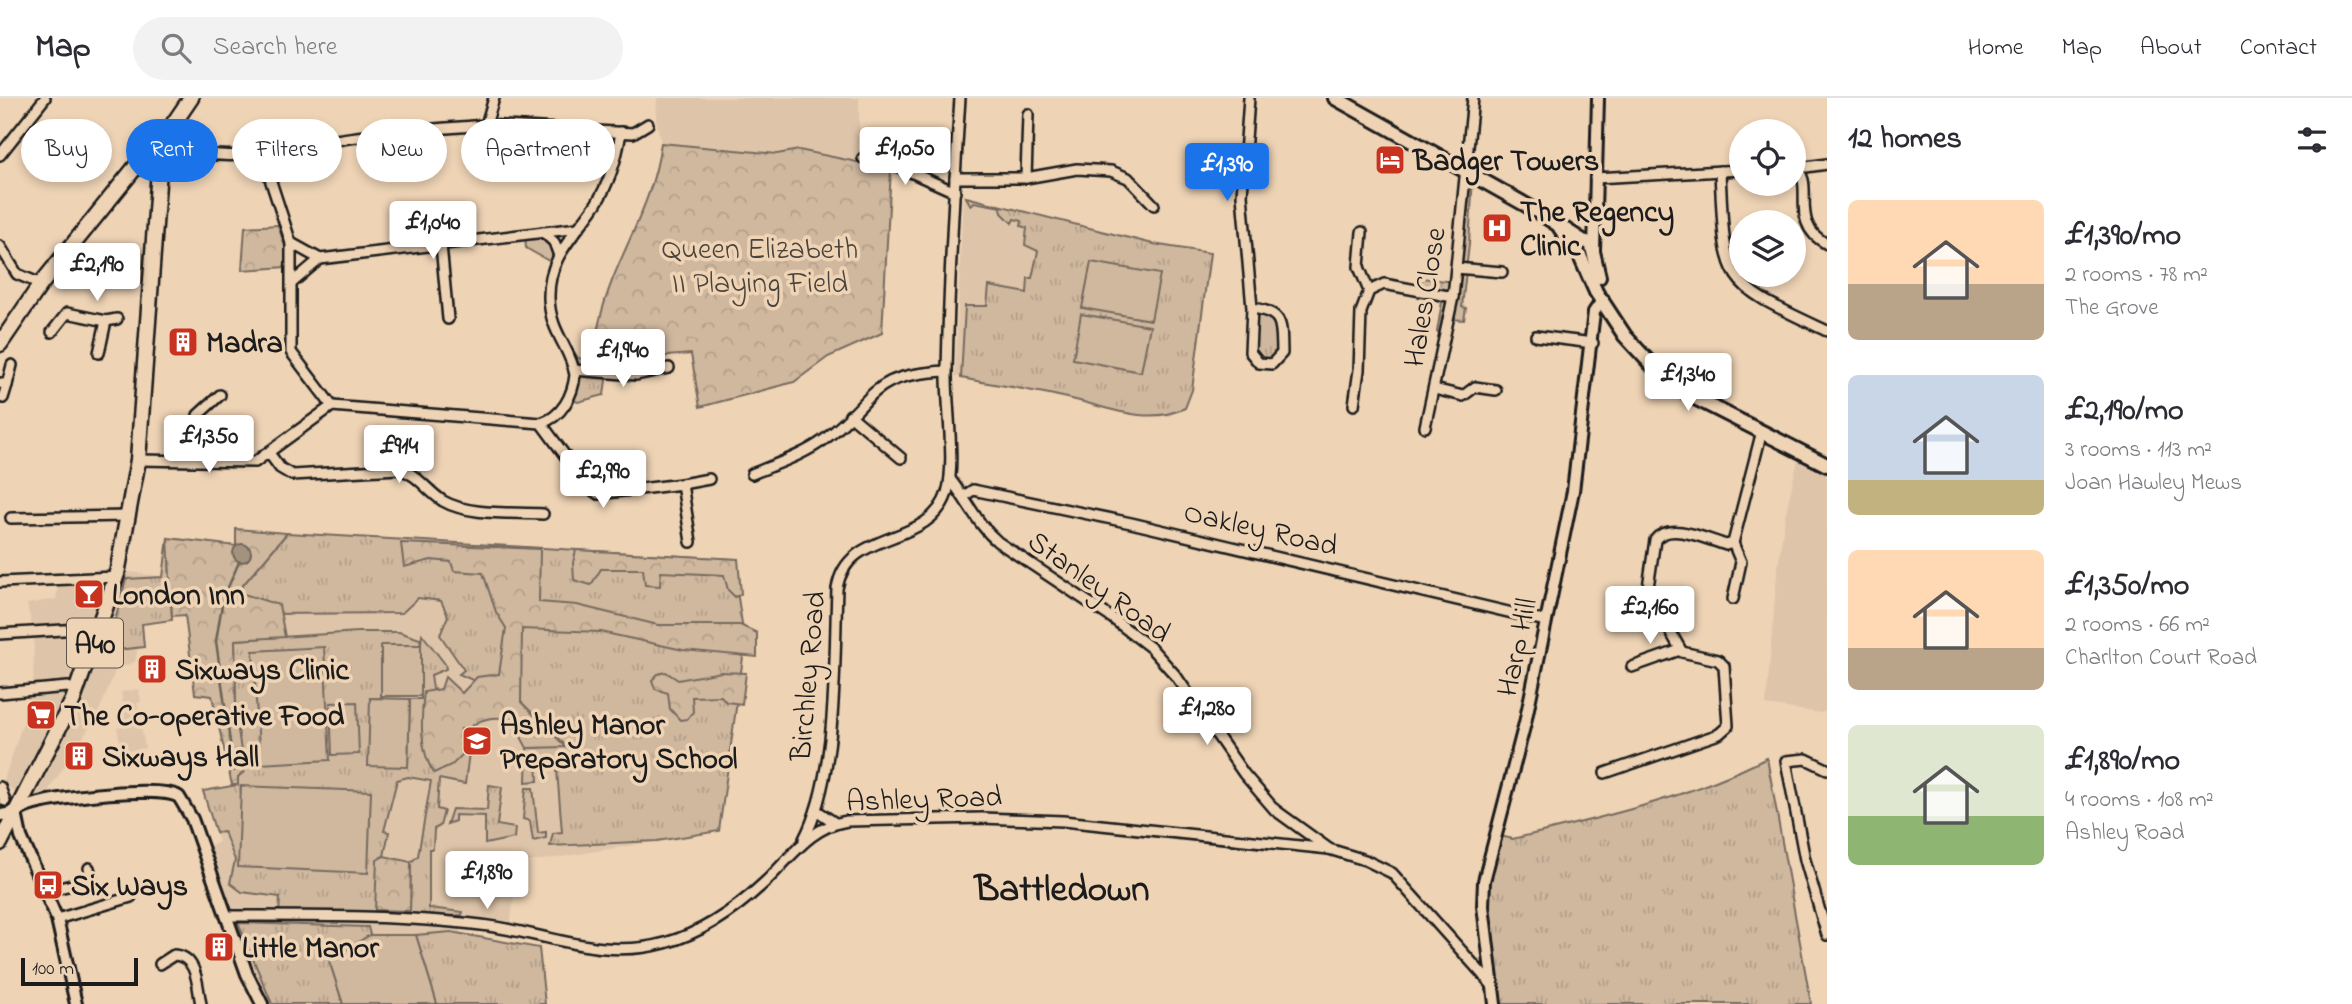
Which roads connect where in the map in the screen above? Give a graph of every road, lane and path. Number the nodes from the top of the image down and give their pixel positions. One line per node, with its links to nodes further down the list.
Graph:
1 (45, 98): 18 (street)
2 (191, 98): 11 (main road)
3 (494, 98): 12 (street)
4 (960, 98): 25 (street)
5 (1249, 98): 51 (street)
6 (1335, 98): 9 (main road)
7 (1472, 98): 24 (street, Hales Close)
8 (1598, 98): 27 (street)
9 (1352, 103): 24 (main road)
10 (1028, 114): 26 (street)
11 (177, 119)
12 (488, 119)
13 (648, 124): 16 (street)
14 (461, 128): 17 (street)
15 (615, 132): 16 (street)
16 (621, 132): 34 (street)
17 (342, 139)
18 (0, 155)
19 (863, 158): 31 (street)
20 (1827, 164): 21 (street)
21 (1806, 167)
22 (1720, 171): 23 (street); 27 (street); 55 (street)
23 (1729, 171)
24 (1465, 173): 41 (main road); 44 (street, Hales Close)
25 (955, 178): 26 (street); 31 (street)
26 (1026, 178): 33 (street)
27 (1595, 178): 41 (street)
28 (126, 180): 47 (main road)
29 (158, 182): 80 (main road, A40)
30 (271, 182): 37 (street)
31 (955, 192): 64 (street)
32 (1804, 196): 38 (street)
33 (1154, 205)
34 (578, 228): 35 (street); 42 (street)
35 (543, 232): 39 (street); 42 (street)
36 (1362, 232): 48 (street)
37 (292, 243): 43 (street); 46 (street)
38 (1827, 244)
39 (441, 245): 43 (street); 53 (street)
40 (0, 246): 47 (street)
41 (1586, 249): 50 (main road)
42 (558, 253): 63 (street)
43 (320, 259): 46 (street)
44 (1456, 268): 45 (street); 49 (street, Hales Close)
45 (1502, 272)
46 (293, 282): 73 (street)
47 (41, 284): 59 (main road)
48 (1369, 291): 49 (street); 69 (street)
49 (1453, 297): 66 (street, Hales Close)
50 (1603, 299): 58 (street, Harp Hill); 77 (main road)
51 (1252, 307): 51 (street)
52 (117, 319): 54 (street)
53 (448, 319)
54 (106, 321): 56 (street); 60 (street)
55 (1827, 331)
56 (52, 332)
57 (1536, 336): 58 (street)
58 (1593, 343): 96 (street, Harp Hill)
59 (0, 344)
60 (99, 354)
61 (12, 365): 65 (street)
62 (669, 368): 63 (street)
63 (575, 370): 75 (street)
64 (947, 371): 74 (street); 84 (street)
65 (3, 384): 71 (street)
66 (1434, 389): 67 (street); 76 (street, Hales Close)
67 (1496, 390)
68 (1344, 393): 69 (street)
69 (1356, 394): 72 (street)
70 (220, 396): 81 (street)
71 (3, 398)
72 (1354, 405)
73 (332, 406): 75 (street); 78 (street)
74 (850, 415): 79 (street); 83 (street)
75 (541, 423): 86 (street)
76 (1425, 427)
77 (1762, 431): 82 (main road); 92 (street)
78 (269, 453): 81 (street); 88 (street)
79 (901, 458)
80 (138, 460): 81 (street); 89 (main road, A40)
81 (195, 460)
82 (1827, 465)
83 (752, 474)
84 (950, 479): 87 (street, Stanley Road); 107 (street, Birchley Road)
85 (709, 480): 86 (street)
86 (682, 484): 91 (street)
87 (964, 496): 96 (street, Oakley Road); 111 (street, Stanley Road)
88 (543, 514)
89 (128, 516): 90 (street); 93 (main road, A40)
90 (11, 518)
91 (691, 542)
92 (1733, 543): 95 (street); 99 (street)
93 (116, 577): 94 (street); 97 (main road, A40)
94 (0, 582)
95 (1733, 599)
96 (1546, 621): 123 (street, Harp Hill)
97 (98, 633): 98 (street); 101 (main road, A40)
98 (0, 634)
99 (1680, 650): 100 (street); 104 (street)
100 (1632, 667)
101 (77, 691): 102 (street); 108 (main road, A40)
102 (0, 694)
103 (1827, 769): 121 (street)
104 (1605, 773)
105 (0, 787): 106 (street)
106 (5, 801)
107 (816, 810): 110 (street); 112 (street, Birchley Road)
108 (16, 813): 109 (street); 113 (main road, A40); 117 (street); 119 (street)
109 (0, 815)
110 (835, 823): 112 (street, Ashley Road); 114 (street, Ashley Road)
111 (1305, 835): 114 (street); 115 (street, Stanley Road)
112 (804, 839): 119 (street, Ashley Road)
113 (0, 844)
114 (1301, 848): 115 (street, Ashley Road)
115 (1329, 849): 123 (street, Stanley Road)
116 (89, 868): 117 (street)
117 (47, 891): 120 (street)
118 (131, 897): 120 (street)
119 (226, 916): 126 (street)
120 (57, 919): 124 (street)
121 (1827, 935)
122 (160, 964): 125 (street)
123 (1492, 985): 127 (street, Harp Hill)
124 (76, 1004)
125 (201, 1004)
126 (262, 1004)
127 (1495, 1004)

